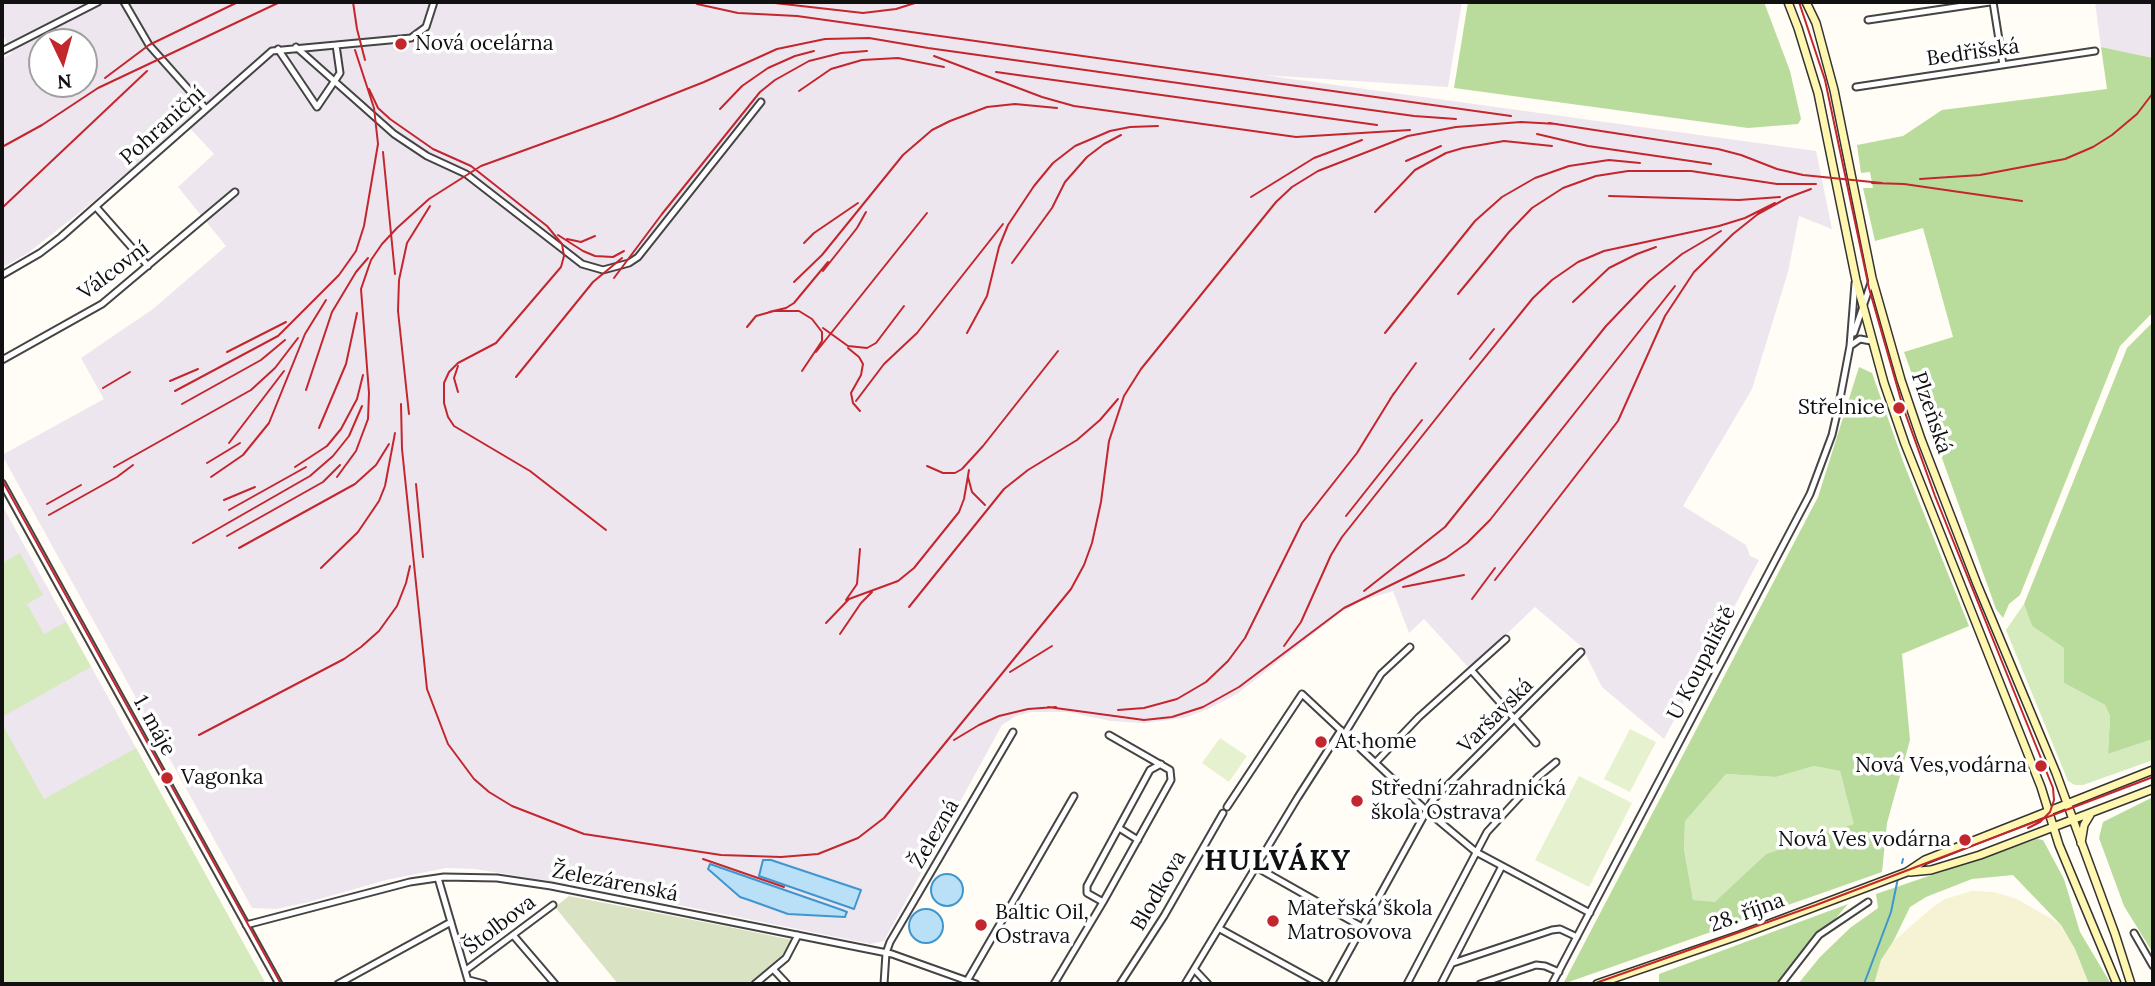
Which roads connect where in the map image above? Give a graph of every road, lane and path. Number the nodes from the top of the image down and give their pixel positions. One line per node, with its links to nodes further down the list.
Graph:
1 (98, 2): 10 (street)
2 (124, 2): 17 (street)
3 (434, 2): 8 (street)
4 (1788, 2): 23 (main road, Plzeňská)
5 (1806, 2): 22 (main road, Plzeňská)
6 (1992, 2): 7 (street); 13 (street)
7 (1868, 20)
8 (336, 45): 9 (street); 14 (street)
9 (296, 47): 11 (street); 14 (street)
10 (2, 49)
11 (278, 49): 14 (street); 17 (street, Pohraniční)
12 (2095, 51): 13 (street, Bedřišská)
13 (2003, 65): 15 (street, Bedřišská)
14 (335, 82): 16 (street)
15 (1856, 86)
16 (761, 102)
17 (206, 110): 19 (street, Pohraniční)
18 (236, 192): 20 (street, Válcovní)
19 (96, 207): 20 (street); 21 (street, Pohraniční)
20 (148, 266): 27 (street, Válcovní)
21 (2, 275)
22 (1872, 278): 24 (street, U Koupaliště); 44 (main road, Plzeňská)
23 (1856, 280): 24 (main road, Plzeňská); 26 (street, U Koupaliště)
24 (1862, 306): 25 (main road, Plzeňská); 26 (street, U Koupaliště)
25 (1871, 341): 26 (street); 46 (main road, Plzeňská)
26 (1850, 346): 61 (street, U Koupaliště)
27 (2, 360)
28 (2, 483): 63 (street, 1. máje)
29 (1506, 639): 32 (street)
30 (1410, 647): 34 (street)
31 (1580, 652): 33 (street, Varšavská)
32 (1472, 671): 33 (street); 38 (street)
33 (1515, 719): 37 (street); 45 (street, Varšavská)
34 (1343, 731): 38 (street); 55 (street); 88 (street, Blodkova)
35 (1013, 732): 70 (street, Železná)
36 (1108, 735): 40 (street)
37 (1536, 743)
38 (1376, 762): 45 (street)
39 (1556, 762): 53 (street)
40 (1160, 764): 50 (street); 51 (street)
41 (2153, 769): 44 (main road, 28. října)
42 (2153, 789): 47 (main road, 28. října)
43 (1074, 796): 77 (street)
44 (2066, 804): 46 (main road, 28. října); 48 (main road, Plzeňská)
45 (1427, 811): 53 (street); 64 (street, Varšavská)
46 (2048, 811): 49 (main road, Plzeňská); 56 (main road, 28. října)
47 (2094, 813): 48 (main road, 28. října); 52 (main road)
48 (2072, 821): 49 (main road, 28. října); 52 (main road, Plzeňská)
49 (2053, 827): 56 (main road, 28. října); 99 (main road, Plzeňská)
50 (1119, 828): 51 (street); 58 (street)
51 (1138, 839): 58 (street)
52 (2082, 846): 100 (main road, Plzeňská)
53 (1476, 852): 54 (street); 93 (street)
54 (1503, 866): 61 (street); 71 (street)
55 (1256, 867): 64 (street); 65 (street)
56 (1907, 872): 97 (main road, 28. října)
57 (438, 878): 62 (street); 63 (street, Železárenská); 68 (street, Železárenská)
58 (1103, 902): 87 (street)
59 (1868, 902): 98 (street)
60 (553, 905): 67 (street, Štolbova)
61 (1590, 913): 69 (street, U Koupaliště)
62 (451, 922): 75 (street); 80 (street)
63 (246, 925): 79 (street, 1. máje)
64 (1362, 928): 92 (street, Varšavská)
65 (1220, 929): 74 (street); 91 (street)
66 (2134, 933): 72 (street)
67 (513, 935): 75 (street, Štolbova); 82 (street)
68 (798, 935): 70 (street, Železárenská); 73 (street)
69 (1577, 937): 71 (street); 76 (street, U Koupaliště)
70 (886, 953): 77 (street, Železárenská); 85 (street)
71 (1453, 963): 94 (street)
72 (2153, 966)
73 (773, 969): 83 (street); 84 (street)
74 (1195, 969): 89 (street); 90 (street)
75 (466, 970): 78 (street)
76 (1559, 972): 95 (street); 96 (street, U Koupaliště)
77 (967, 981): 86 (street, Železárenská)
78 (469, 982): 81 (street)
79 (279, 984)
80 (338, 984)
81 (484, 984)
82 (555, 984)
83 (755, 984)
84 (787, 984)
85 (884, 984)
86 (976, 984)
87 (1054, 984)
88 (1120, 984)
89 (1185, 984)
90 (1208, 984)
91 (1320, 984)
92 (1331, 984)
93 (1407, 984)
94 (1441, 984)
95 (1480, 984)
96 (1552, 984)
97 (1597, 984)
98 (1781, 984)
99 (2117, 984)
100 (2131, 984)

